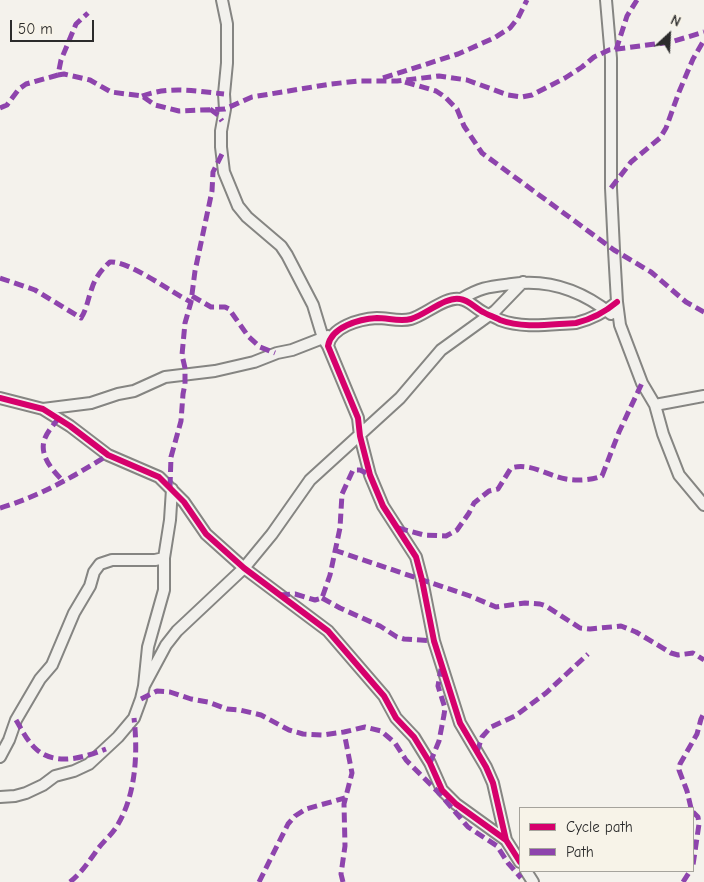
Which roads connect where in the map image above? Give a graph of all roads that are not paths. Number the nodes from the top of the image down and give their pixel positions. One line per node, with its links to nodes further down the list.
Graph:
1 (222, 0): 9 (street)
2 (606, 0): 5 (street)
3 (523, 282): 4 (street); 6 (street); 7 (street)
4 (461, 299): 7 (street); 9 (street)
5 (617, 302): 6 (street); 8 (street)
6 (607, 310): 7 (street); 8 (street)
7 (491, 315): 14 (street)
8 (620, 325): 12 (street)
9 (326, 342): 13 (street); 14 (street)
10 (704, 396): 12 (street)
11 (0, 398): 13 (street)
12 (655, 405): 16 (street)
13 (43, 409): 15 (street)
14 (360, 436): 18 (street); 22 (street)
15 (172, 489): 17 (street); 18 (street)
16 (704, 504)
17 (164, 558): 19 (street); 20 (street)
18 (244, 568): 19 (street); 22 (street)
19 (144, 686): 21 (street)
20 (0, 756)
21 (0, 797)
22 (506, 840): 23 (street)
23 (519, 860)

